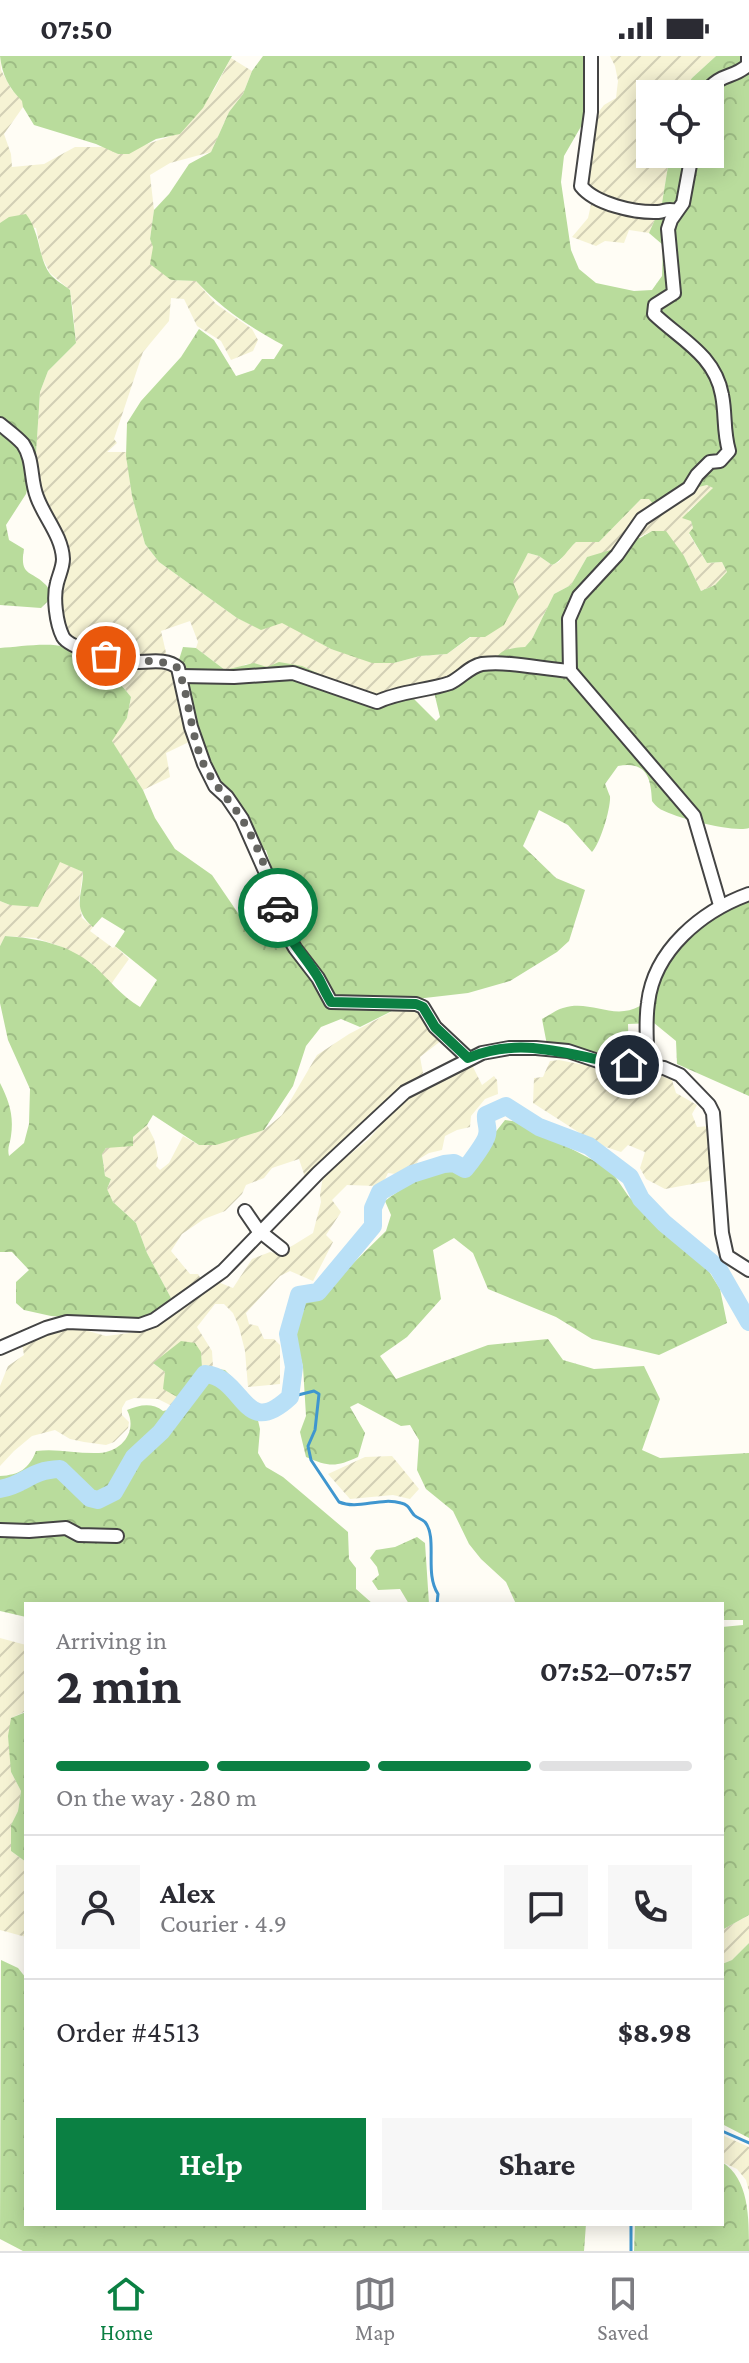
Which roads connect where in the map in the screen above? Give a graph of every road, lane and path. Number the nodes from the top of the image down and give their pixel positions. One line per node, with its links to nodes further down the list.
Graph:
1 (591, 56): 5 (street)
2 (748, 56): 3 (street)
3 (717, 80)
4 (690, 168): 5 (street)
5 (676, 211): 7 (street)
6 (0, 424): 8 (street)
7 (570, 671): 8 (street); 10 (street)
8 (181, 676): 11 (street)
9 (749, 894): 10 (street)
10 (720, 905): 12 (street)
11 (468, 1058): 12 (street); 14 (street)
12 (648, 1065): 16 (street)
13 (245, 1211): 14 (street)
14 (262, 1232): 15 (street); 17 (street)
15 (282, 1249)
16 (749, 1270)
17 (0, 1348)
18 (0, 1530): 19 (street)
19 (117, 1536)

